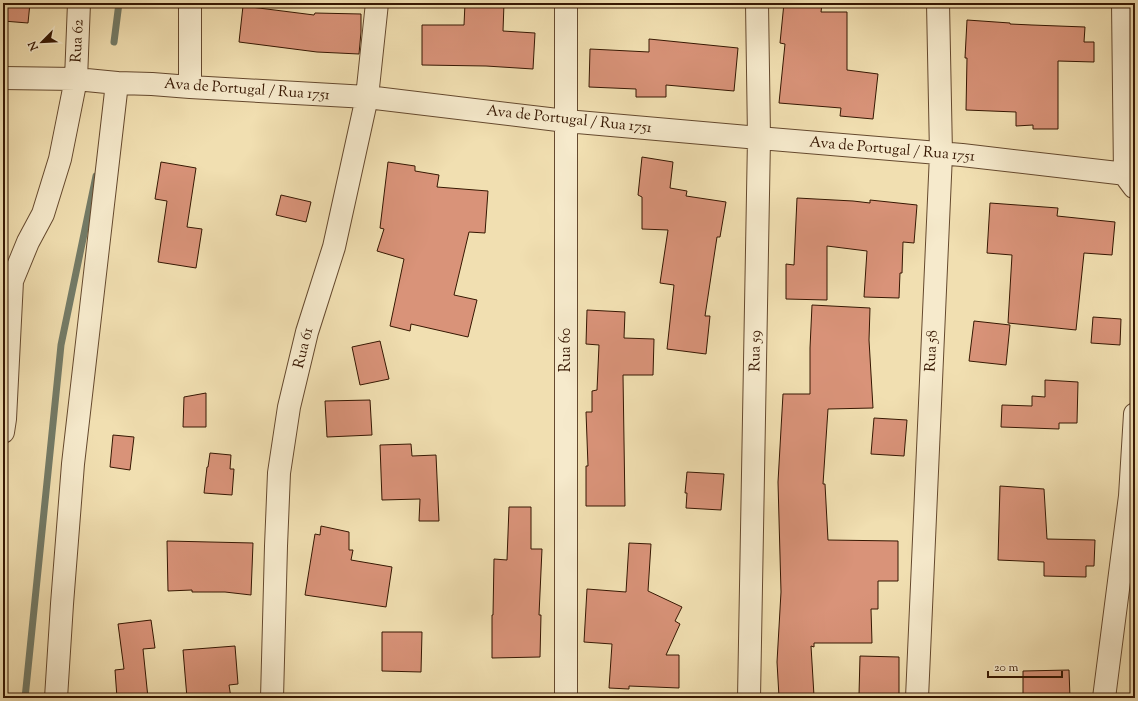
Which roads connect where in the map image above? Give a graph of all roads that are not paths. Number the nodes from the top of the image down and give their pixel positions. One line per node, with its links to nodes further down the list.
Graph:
1 (80, 3): 9 (street, Rua 62)
2 (190, 3): 11 (street)
3 (377, 3): 12 (street, Rua 61)
4 (566, 3): 13 (street, Rua 60)
5 (757, 3): 14 (street, Rua 59)
6 (938, 3): 15 (street, Rua 58)
7 (1123, 3): 16 (street)
8 (3, 78): 9 (street, Ava de Portugal / Rua 1751)
9 (76, 79): 10 (street, Ava de Portugal / Rua 1751); 18 (street, Rua 62)
10 (117, 83): 11 (street, Ava de Portugal / Rua 1751); 19 (street)
11 (190, 87): 12 (street, Ava de Portugal / Rua 1751)
12 (367, 97): 13 (street, Ava de Portugal / Rua 1751); 20 (street, Rua 61)
13 (566, 120): 14 (street, Ava de Portugal / Rua 1751); 21 (street, Rua 60)
14 (759, 138): 15 (street, Ava de Portugal / Rua 1751); 22 (street, Rua 59)
15 (941, 154): 16 (street, Ava de Portugal / Rua 1751); 23 (street, Rua 58)
16 (1132, 180)
17 (1135, 414): 24 (street)
18 (3, 432)
19 (56, 698)
20 (272, 698)
21 (566, 698)
22 (749, 698)
23 (917, 698)
24 (1104, 698)

